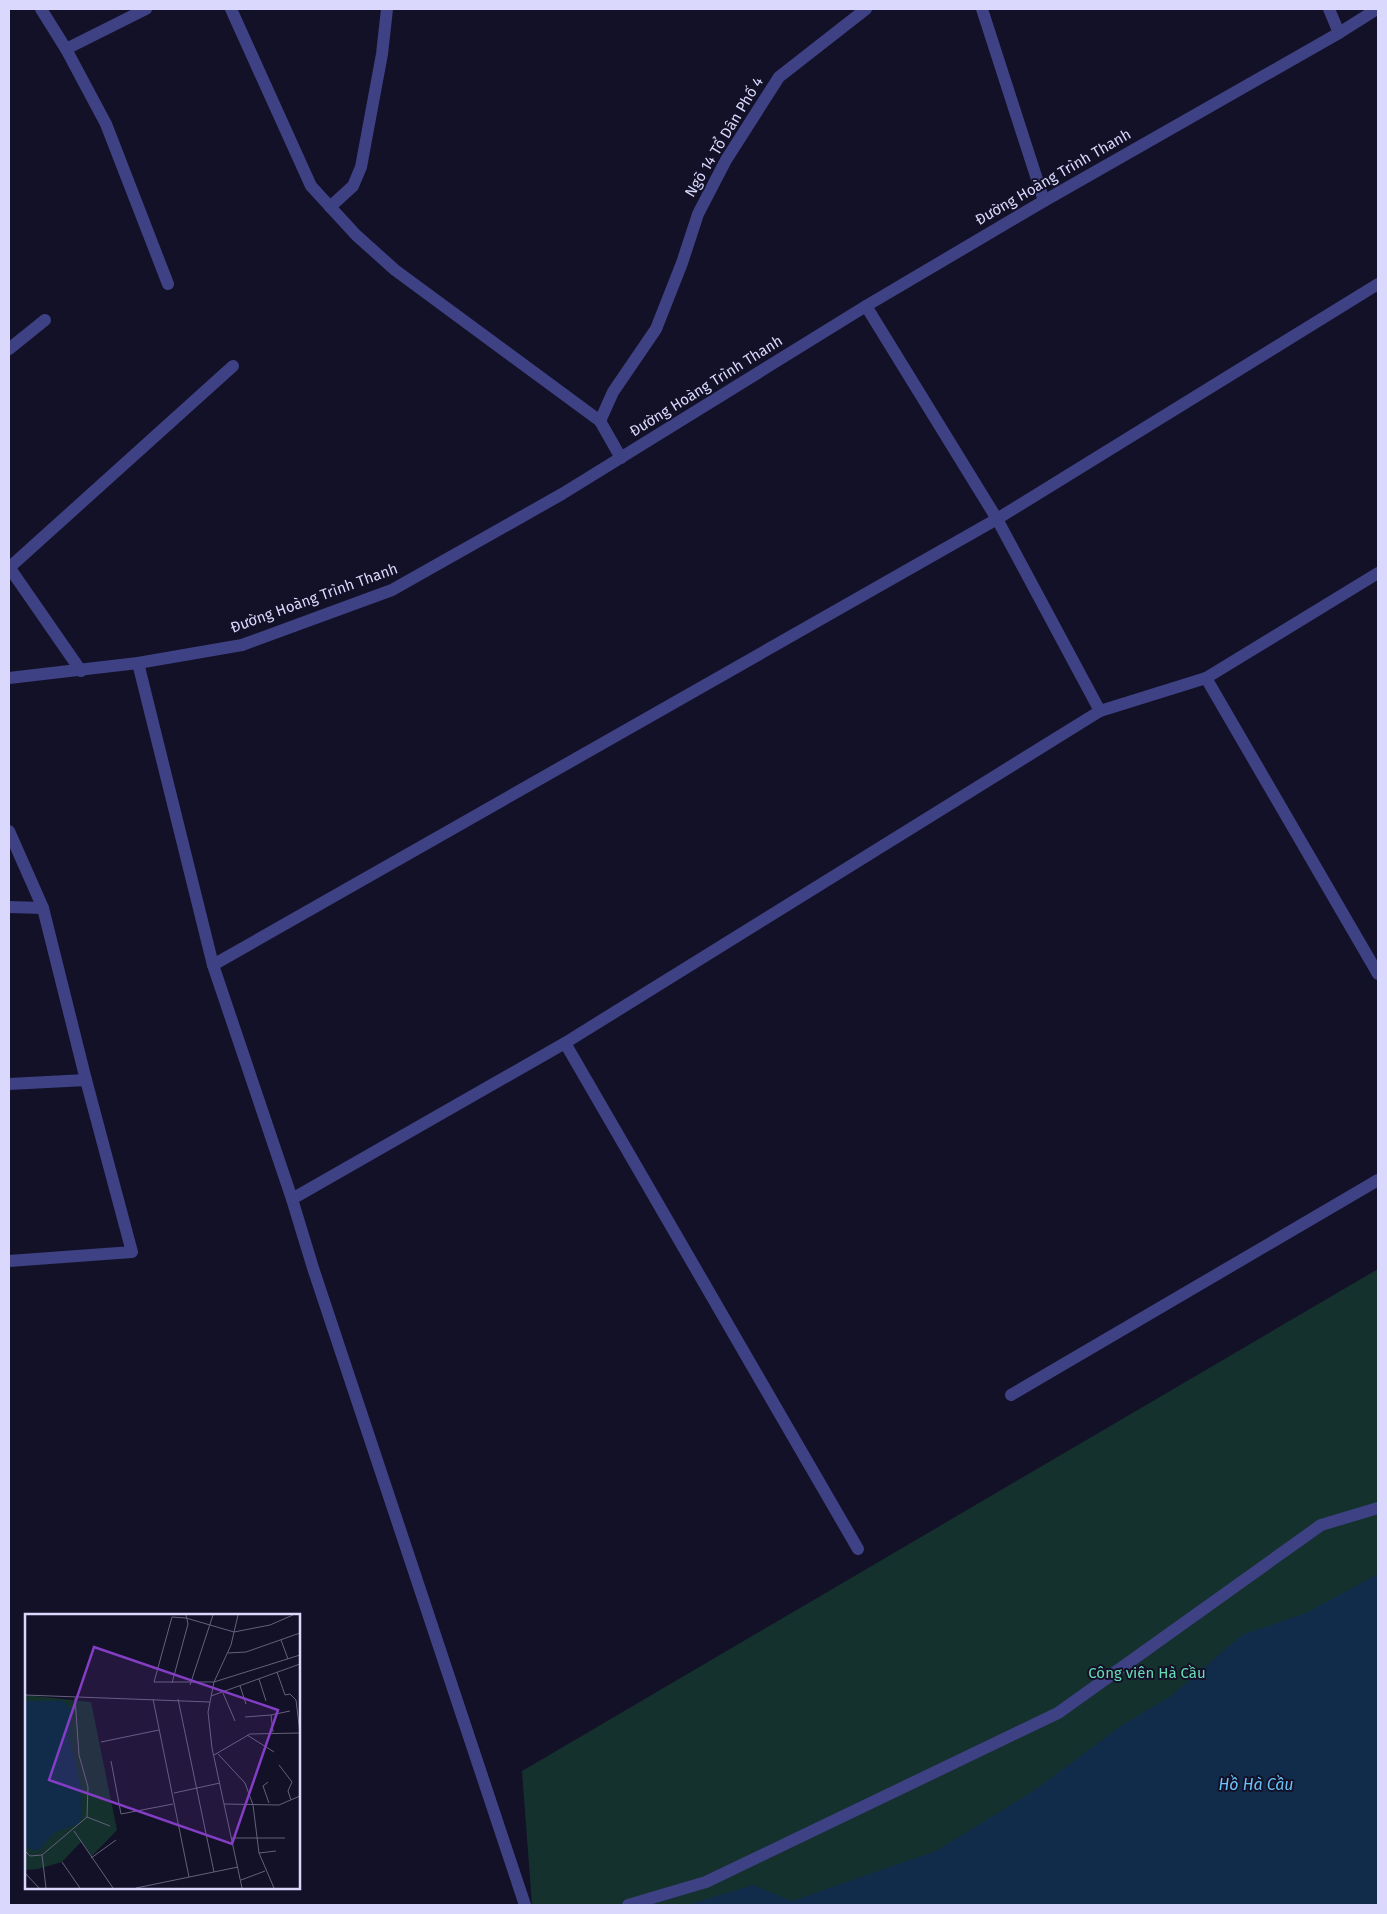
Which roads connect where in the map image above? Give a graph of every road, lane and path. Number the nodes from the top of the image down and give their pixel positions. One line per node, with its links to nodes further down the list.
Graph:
1 (41, 9): 10 (street)
2 (146, 9): 10 (street)
3 (231, 9): 12 (street)
4 (387, 9): 12 (street)
5 (866, 9): 19 (street, Ngõ 14 Tổ Dân Phố 4)
6 (982, 9): 11 (street)
7 (1329, 9): 9 (street)
8 (1377, 9): 9 (street, Đường Hoàng Trình Thanh)
9 (1339, 33): 11 (street, Đường Hoàng Trình Thanh)
10 (66, 49): 13 (street)
11 (1044, 201): 15 (street, Đường Hoàng Trình Thanh)
12 (330, 207): 19 (street)
13 (168, 284)
14 (1378, 284): 21 (street)
15 (866, 306): 20 (street, Đường Hoàng Trình Thanh); 21 (street)
16 (45, 320): 17 (street)
17 (9, 349)
18 (234, 366): 22 (street)
19 (600, 421): 20 (street)
20 (622, 458): 24 (street, Đường Hoàng Trình Thanh)
21 (997, 519): 28 (street); 32 (street)
22 (9, 567): 25 (street)
23 (1378, 573): 27 (street)
24 (138, 663): 25 (street, Đường Hoàng Trình Thanh); 32 (street)
25 (80, 671): 26 (street, Đường Hoàng Trình Thanh)
26 (9, 678)
27 (1206, 678): 28 (street); 33 (street)
28 (1100, 710): 34 (street)
29 (9, 831): 31 (street)
30 (9, 907): 31 (street)
31 (43, 908): 35 (street)
32 (213, 965): 38 (street)
33 (1378, 974)
34 (566, 1043): 38 (street); 42 (street)
35 (86, 1080): 36 (street); 39 (street)
36 (9, 1084)
37 (1378, 1180): 40 (street)
38 (292, 1199): 43 (street)
39 (9, 1261)
40 (1011, 1395)
41 (1378, 1508): 44 (street)
42 (858, 1549)
43 (525, 1905)
44 (628, 1905)

